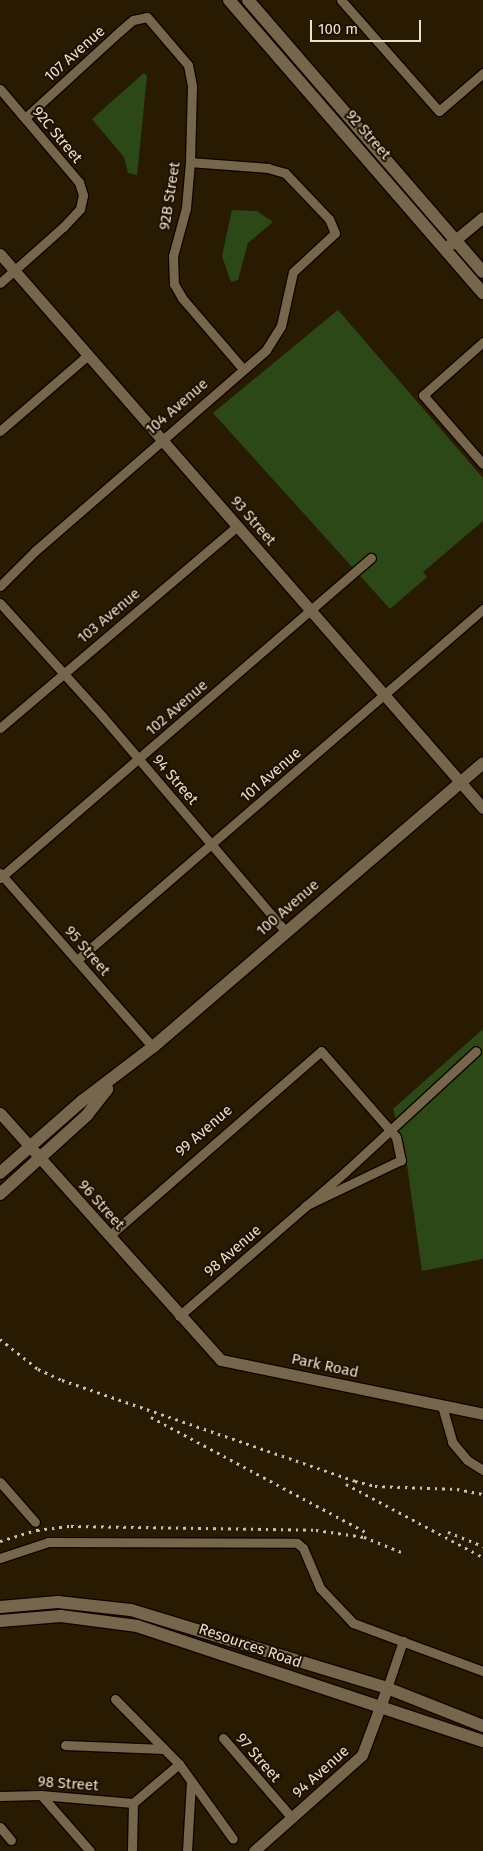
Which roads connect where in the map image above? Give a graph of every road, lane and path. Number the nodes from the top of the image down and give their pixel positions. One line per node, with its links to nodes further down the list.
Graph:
1 (229, 0): 11 (main road, 92 Street)
2 (248, 0): 10 (main road, 92 Street)
3 (341, 0): 5 (street)
4 (147, 17): 7 (street, 107 Avenue); 8 (street, 92B Street)
5 (483, 73)
6 (0, 89): 7 (street, 92C Street)
7 (25, 118): 13 (street, 92C Street)
8 (190, 162): 19 (street, 92B Street); 19 (street, 104 Avenue)
9 (483, 216): 10 (street)
10 (456, 240): 11 (street); 14 (main road, 92 Street)
11 (446, 249): 16 (main road, 92 Street)
12 (0, 254): 13 (street, 93 Street)
13 (14, 270): 15 (street); 18 (street, 93 Street)
14 (483, 272)
15 (0, 283)
16 (483, 293)
17 (483, 342): 22 (street)
18 (88, 355): 20 (street); 21 (street, 93 Street)
19 (244, 369): 21 (street, 104 Avenue)
20 (0, 431)
21 (162, 440): 23 (street, 93 Street); 25 (street, 104 Avenue)
22 (483, 464)
23 (237, 526): 28 (street, 93 Street); 29 (street, 103 Avenue)
24 (371, 558): 28 (street, 102 Avenue)
25 (0, 586)
26 (0, 603): 29 (street, 94 Street)
27 (483, 609): 30 (street, 101 Avenue)
28 (311, 610): 30 (street, 93 Street); 32 (street, 102 Avenue)
29 (62, 674): 31 (street, 103 Avenue); 32 (street, 94 Street)
30 (385, 694): 34 (street, 93 Street); 36 (street, 101 Avenue)
31 (0, 728)
32 (139, 759): 36 (street, 94 Street); 37 (street, 102 Avenue)
33 (483, 763): 34 (main road, 100 Avenue)
34 (461, 782): 35 (street, 93 Street); 38 (main road, 100 Avenue)
35 (483, 808)
36 (212, 844): 38 (street, 94 Street); 39 (street, 101 Avenue)
37 (1, 876): 39 (street, 95 Street)
38 (286, 932): 40 (main road, 100 Avenue)
39 (77, 960): 40 (street, 95 Street)
40 (153, 1047): 42 (main road, 100 Avenue)
41 (476, 1051): 44 (street, 98 Avenue)
42 (115, 1079): 45 (main road, 100 Avenue); 46 (main road, 100 Avenue)
43 (0, 1114): 45 (street, 96 Street)
44 (390, 1130): 49 (street, 98 Avenue); 49 (street, 98 Avenue); 50 (street, 99 Avenue)
45 (29, 1147): 46 (street, 96 Street); 47 (main road, 100 Avenue)
46 (40, 1160): 48 (main road); 50 (street, 96 Street)
47 (0, 1173)
48 (0, 1194)
49 (305, 1206): 51 (street, 98 Avenue)
50 (108, 1236): 51 (street, 96 Street)
51 (179, 1316): 52 (street, Park Road)
52 (442, 1406): 53 (street, Park Road); 54 (street)
53 (483, 1414)
54 (483, 1470)
55 (0, 1482): 56 (street)
56 (36, 1522)
57 (0, 1558): 62 (street)
58 (0, 1598): 59 (main road)
59 (16, 1605): 60 (main road, Resources Road); 64 (main road, Resources Road)
60 (0, 1607)
61 (0, 1621): 66 (main road, Resources Road)
62 (403, 1641): 63 (street); 64 (street, 94 Avenue)
63 (483, 1671)
64 (387, 1688): 66 (street, 94 Avenue); 67 (main road, Resources Road)
65 (115, 1699): 71 (street)
66 (381, 1708): 69 (main road, Resources Road); 77 (street, 94 Avenue)
67 (483, 1726)
68 (222, 1738): 77 (street, 97 Street)
69 (483, 1741)
70 (65, 1745): 71 (street)
71 (164, 1749): 72 (street)
72 (179, 1764): 73 (street); 76 (street)
73 (190, 1781): 79 (street); 83 (street)
74 (41, 1795): 75 (street, 98 Street); 76 (street, 98 Street); 81 (street)
75 (0, 1796)
76 (133, 1803): 82 (street)
77 (292, 1818): 84 (street, 94 Avenue)
78 (0, 1827): 80 (street)
79 (233, 1839)
80 (11, 1840)
81 (90, 1851)
82 (132, 1851)
83 (187, 1851)
84 (254, 1851)

